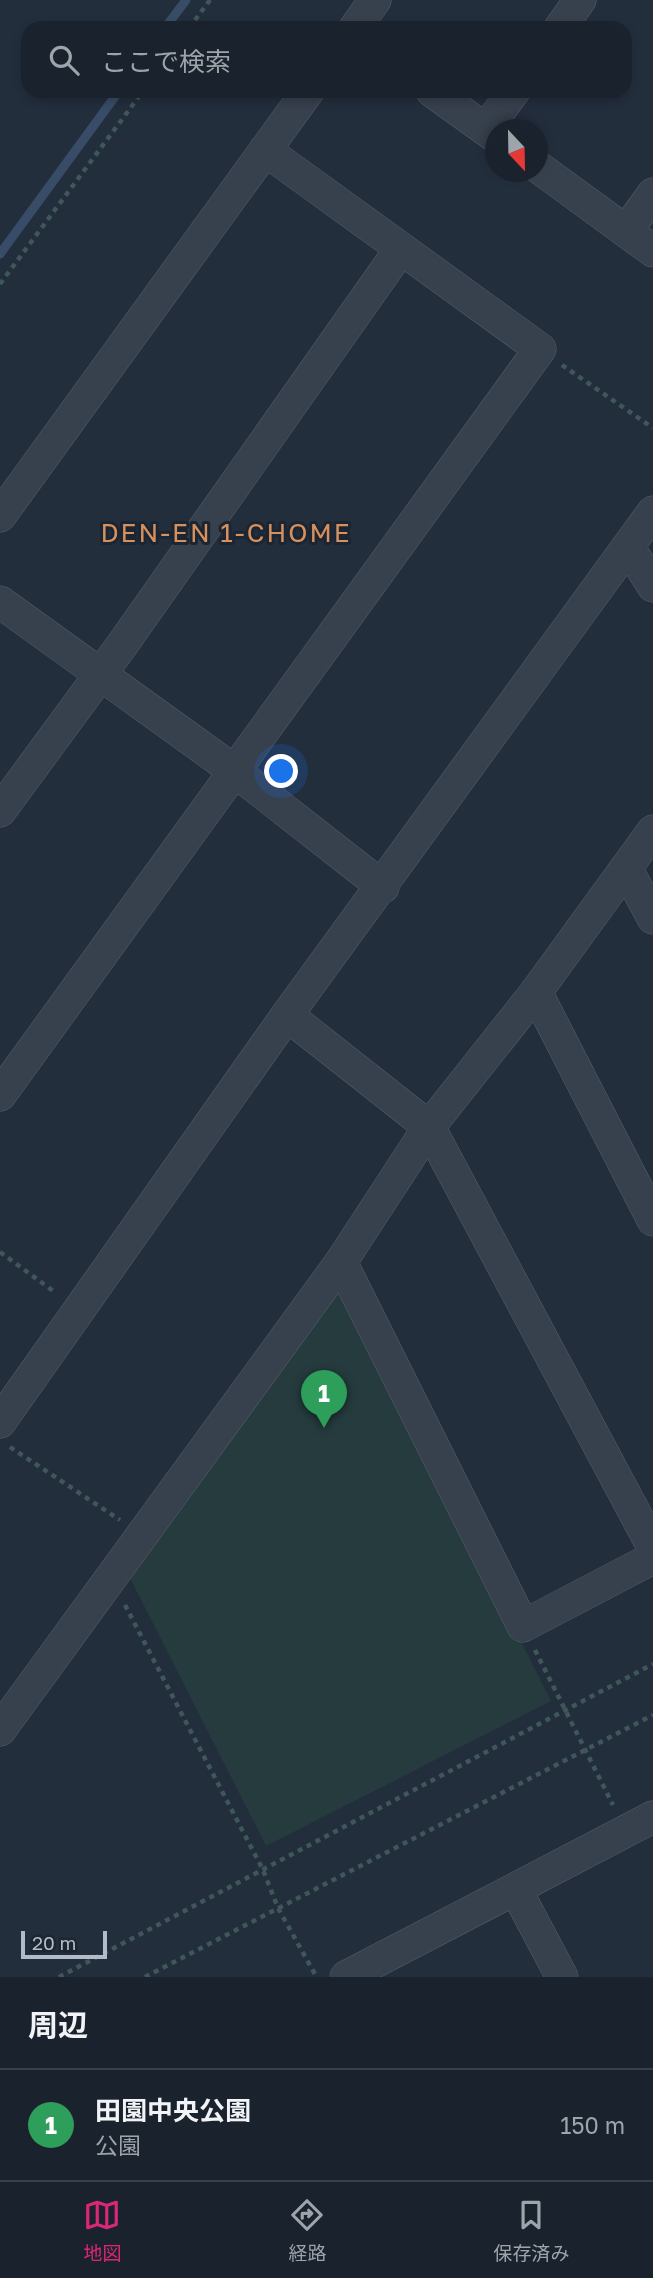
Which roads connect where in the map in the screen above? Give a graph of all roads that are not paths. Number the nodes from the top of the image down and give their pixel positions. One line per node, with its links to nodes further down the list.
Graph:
1 (375, 0): 3 (street)
2 (580, 0): 4 (street)
3 (360, 21)
4 (565, 21)
5 (303, 98): 10 (street)
6 (442, 98): 9 (street)
7 (510, 98): 8 (street)
8 (499, 119)
9 (485, 129)
10 (265, 150): 14 (street); 17 (street)
11 (548, 175): 13 (street)
12 (653, 194): 13 (street)
13 (627, 230): 15 (street)
14 (400, 250): 21 (street); 22 (street)
15 (653, 251)
16 (653, 512): 18 (street)
17 (0, 516)
18 (629, 548): 19 (street); 26 (street)
19 (653, 586)
20 (0, 602): 21 (street)
21 (100, 674): 22 (street); 23 (street)
22 (236, 772): 26 (street); 30 (street)
23 (0, 811)
24 (653, 831): 25 (street)
25 (626, 868): 27 (street); 28 (street)
26 (383, 887): 29 (street)
27 (653, 918)
28 (536, 992): 31 (street); 32 (street)
29 (287, 1015): 31 (street); 34 (street)
30 (0, 1095)
31 (429, 1127): 33 (street); 35 (street)
32 (653, 1220)
33 (341, 1262): 36 (street); 37 (street)
34 (1, 1424)
35 (653, 1547)
36 (653, 1558)
37 (0, 1730)
38 (640, 1824): 39 (street)
39 (516, 1889): 40 (street); 41 (street)
40 (346, 1977)
41 (562, 1977)

